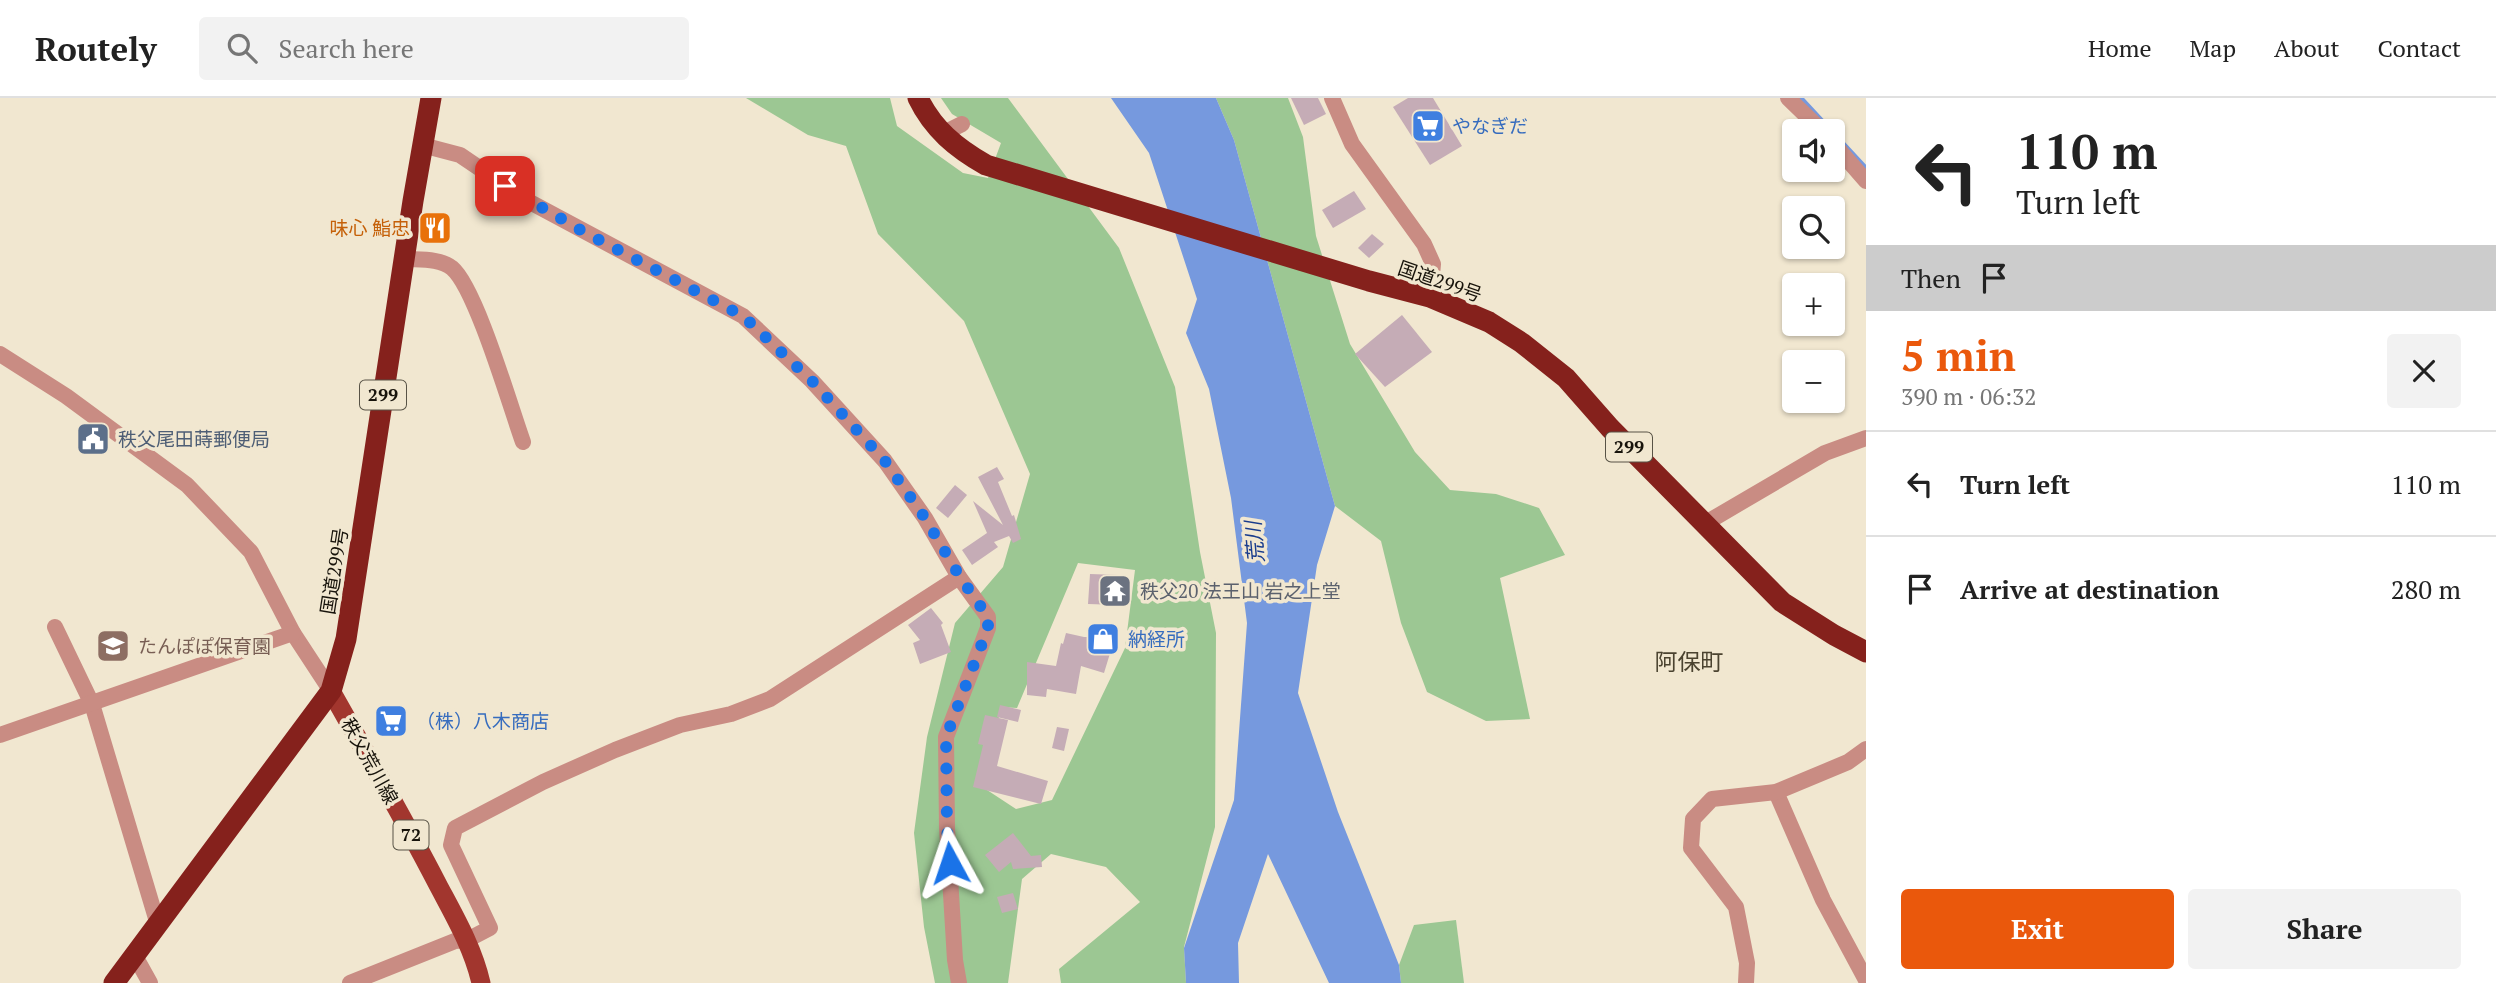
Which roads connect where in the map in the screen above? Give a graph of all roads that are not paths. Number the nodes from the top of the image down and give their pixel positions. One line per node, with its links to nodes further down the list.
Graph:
1 (431, 98): 8 (highway, 国道299号 / 299)
2 (918, 98): 7 (highway, 国道299号 / 299)
3 (1332, 98): 12 (street)
4 (1788, 98): 5 (street)
5 (1810, 119)
6 (962, 124): 7 (street)
7 (942, 134): 12 (highway, 国道299号 / 299)
8 (422, 145): 11 (highway, 国道299号 / 299); 17 (street)
9 (1845, 157): 10 (street)
10 (1866, 181)
11 (405, 259): 15 (street); 21 (highway, 国道299号 / 299)
12 (1430, 297): 16 (highway, 国道299号 / 299)
13 (0, 354): 19 (street)
14 (1866, 438): 16 (street)
15 (523, 442)
16 (1704, 524): 20 (highway, 国道299号 / 299)
17 (960, 577): 27 (street); 34 (street)
18 (55, 627): 22 (street)
19 (293, 634): 21 (street); 22 (street)
20 (1866, 652)
21 (331, 691): 26 (highway, 国道299号 / 299); 27 (main road, 秩父荒川線 / 72)
22 (92, 705): 23 (street); 26 (street)
23 (0, 734)
24 (1866, 749): 25 (street)
25 (1776, 792): 29 (street); 35 (street)
26 (158, 925): 28 (highway, 国道299号 / 299)
27 (467, 940): 32 (street); 33 (main road, 秩父荒川線 / 72)
28 (135, 956): 30 (highway, 国道299号 / 299); 31 (street)
29 (1866, 980)
30 (114, 983)
31 (150, 983)
32 (350, 983)
33 (481, 983)
34 (959, 983)
35 (1746, 983)

